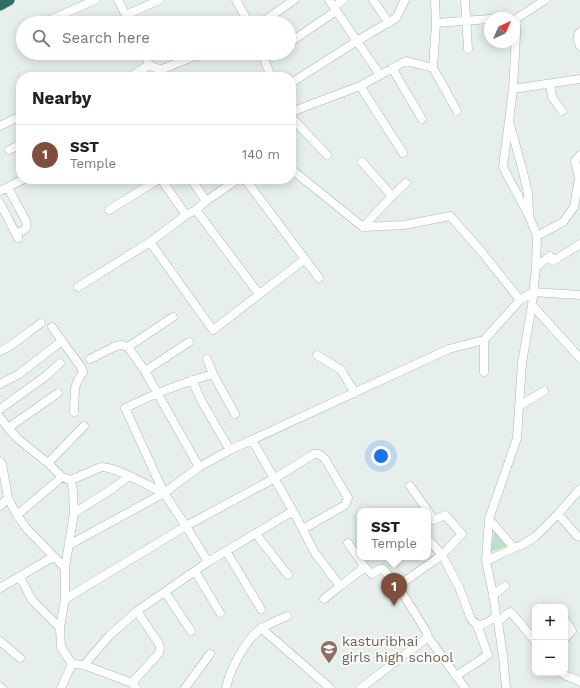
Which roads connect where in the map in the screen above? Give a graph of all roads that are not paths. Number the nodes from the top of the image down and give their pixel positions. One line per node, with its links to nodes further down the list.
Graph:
1 (9, 0): 14 (highway)
2 (95, 0): 18 (street)
3 (118, 0): 16 (street)
4 (159, 0): 16 (street)
5 (237, 0): 19 (street)
6 (294, 0): 20 (street)
7 (343, 0): 15 (street)
8 (373, 0): 23 (street)
9 (405, 0): 23 (street)
10 (435, 0): 24 (street)
11 (465, 0): 22 (street)
12 (545, 0): 13 (street)
13 (536, 3): 17 (street)
14 (0, 6)
15 (333, 6): 26 (street); 27 (street)
16 (126, 15)
17 (520, 15)
18 (59, 16)
19 (245, 16)
20 (271, 16)
21 (484, 19): 22 (street)
22 (466, 20): 24 (street); 30 (street)
23 (389, 22): 27 (street)
24 (436, 23): 36 (street)
25 (580, 32): 28 (street)
26 (296, 37)
27 (357, 41): 41 (street); 43 (street)
28 (580, 46)
29 (515, 48): 46 (street)
30 (468, 49)
31 (147, 60): 34 (street)
32 (189, 60): 39 (street)
33 (265, 60): 40 (street)
34 (149, 64): 37 (street); 38 (street)
35 (392, 68): 36 (street); 41 (street); 51 (street)
36 (433, 68): 48 (street)
37 (137, 72)
38 (159, 72)
39 (166, 72)
40 (269, 72)
41 (380, 75): 45 (street)
42 (580, 79): 44 (street)
43 (296, 81)
44 (550, 84): 46 (street); 49 (street)
45 (360, 86): 47 (street); 57 (street)
46 (513, 89): 53 (street)
47 (296, 110)
48 (457, 111)
49 (562, 111)
50 (16, 118): 54 (street)
51 (422, 119)
52 (296, 122): 58 (street)
53 (509, 122): 76 (street); 76 (street)
54 (0, 126)
55 (16, 146): 56 (street)
56 (9, 150)
57 (403, 153)
58 (327, 155)
59 (580, 155): 78 (street)
60 (362, 162): 70 (street)
61 (296, 172): 77 (street)
62 (16, 183): 69 (street)
63 (406, 183): 70 (street)
64 (152, 184): 73 (street)
65 (164, 184): 75 (street)
66 (194, 184): 71 (street)
67 (231, 184): 71 (street)
68 (249, 184): 81 (street)
69 (4, 190): 72 (street)
70 (392, 196): 77 (street)
71 (206, 201): 74 (street)
72 (0, 203)
73 (109, 210)
74 (196, 210): 75 (street); 86 (street)
75 (186, 215): 79 (street)
76 (529, 216): 78 (street)
77 (363, 227): 88 (street)
78 (537, 236): 82 (street)
79 (150, 242): 84 (street); 86 (street)
80 (580, 244): 82 (street)
81 (305, 259): 83 (street); 86 (street)
82 (536, 268): 85 (street)
83 (319, 278)
84 (78, 287)
85 (533, 292): 87 (street); 88 (street); 89 (street)
86 (259, 294)
87 (580, 295)
88 (520, 300): 93 (street)
89 (532, 305): 99 (street); 112 (street)
90 (173, 317): 96 (street)
91 (41, 323): 97 (street)
92 (52, 327): 94 (street)
93 (484, 340): 104 (street); 111 (street)
94 (62, 341): 107 (street); 114 (street)
95 (188, 342): 103 (street)
96 (128, 347): 100 (street); 103 (street)
97 (0, 351)
98 (317, 355): 111 (street)
99 (580, 358)
100 (90, 359)
101 (207, 359): 105 (street)
102 (60, 364): 113 (street)
103 (146, 371): 109 (street)
104 (484, 372)
105 (213, 374): 106 (street); 115 (street)
106 (192, 380): 109 (street); 120 (street)
107 (0, 384)
108 (544, 391): 112 (street)
109 (157, 392): 123 (street); 130 (street)
110 (58, 393): 118 (street)
111 (355, 393): 119 (street)
112 (519, 406): 139 (street)
113 (0, 409)
114 (74, 412)
115 (235, 414)
116 (0, 417): 118 (street)
117 (84, 426): 122 (street)
118 (8, 428): 122 (street)
119 (252, 440): 120 (street); 126 (street)
120 (230, 450): 123 (street)
121 (1, 463): 131 (street)
122 (48, 463): 125 (street)
123 (199, 467): 130 (street)
124 (129, 476): 127 (street); 130 (street); 135 (street)
125 (62, 477): 127 (street); 137 (street)
126 (274, 478): 134 (street); 140 (street); 141 (street)
127 (71, 480): 135 (street)
128 (410, 486): 133 (street)
129 (580, 489): 136 (street)
130 (164, 493): 140 (street); 146 (street)
131 (8, 498): 132 (street); 137 (street)
132 (0, 506)
133 (426, 508)
134 (293, 512): 141 (street); 142 (street)
135 (74, 513): 146 (street)
136 (558, 514): 143 (street); 147 (street)
137 (17, 515): 151 (street)
138 (431, 516): 150 (street)
139 (489, 519): 147 (street); 154 (street)
140 (186, 526): 153 (street); 166 (street)
141 (303, 529): 161 (street)
142 (256, 534): 148 (street); 158 (street)
143 (580, 537)
144 (348, 542): 149 (street)
145 (431, 542): 150 (street)
146 (69, 545): 156 (street)
147 (514, 548): 154 (street)
148 (226, 551): 153 (street); 168 (street)
149 (357, 555)
150 (442, 555): 162 (street); 173 (street)
151 (53, 557): 156 (street); 159 (street)
152 (360, 560): 155 (street)
153 (208, 562): 157 (street)
154 (486, 562): 165 (street)
155 (365, 567): 161 (street); 162 (street)
156 (65, 568): 166 (street)
157 (196, 571): 164 (street); 170 (street)
158 (288, 575)
159 (20, 577): 160 (street); 175 (street)
160 (1, 586)
161 (340, 586): 167 (street)
162 (398, 586): 179 (street)
163 (505, 586): 165 (street)
164 (165, 592): 169 (street); 177 (street)
165 (493, 595): 172 (street)
166 (65, 599): 175 (street)
167 (324, 599)
168 (261, 609)
169 (137, 611): 185 (street); 189 (street)
170 (220, 613)
171 (288, 616): 176 (street)
172 (497, 619): 173 (street); 180 (street); 196 (street)
173 (477, 625): 186 (street)
174 (568, 625): 178 (street)
175 (60, 628): 184 (street)
176 (261, 628): 192 (street); 193 (street)
177 (191, 631)
178 (568, 635)
179 (428, 637): 186 (street); 194 (street)
180 (534, 640)
181 (0, 641): 183 (street)
182 (210, 654): 191 (street)
183 (20, 658)
184 (72, 664): 185 (street); 190 (street)
185 (84, 665): 189 (street)
186 (456, 676): 195 (street)
187 (564, 676): 188 (street)
188 (580, 682)
189 (134, 686)
190 (61, 688)
191 (184, 688)
192 (226, 688)
193 (330, 688)
194 (361, 688)
195 (465, 688)
196 (506, 688)

